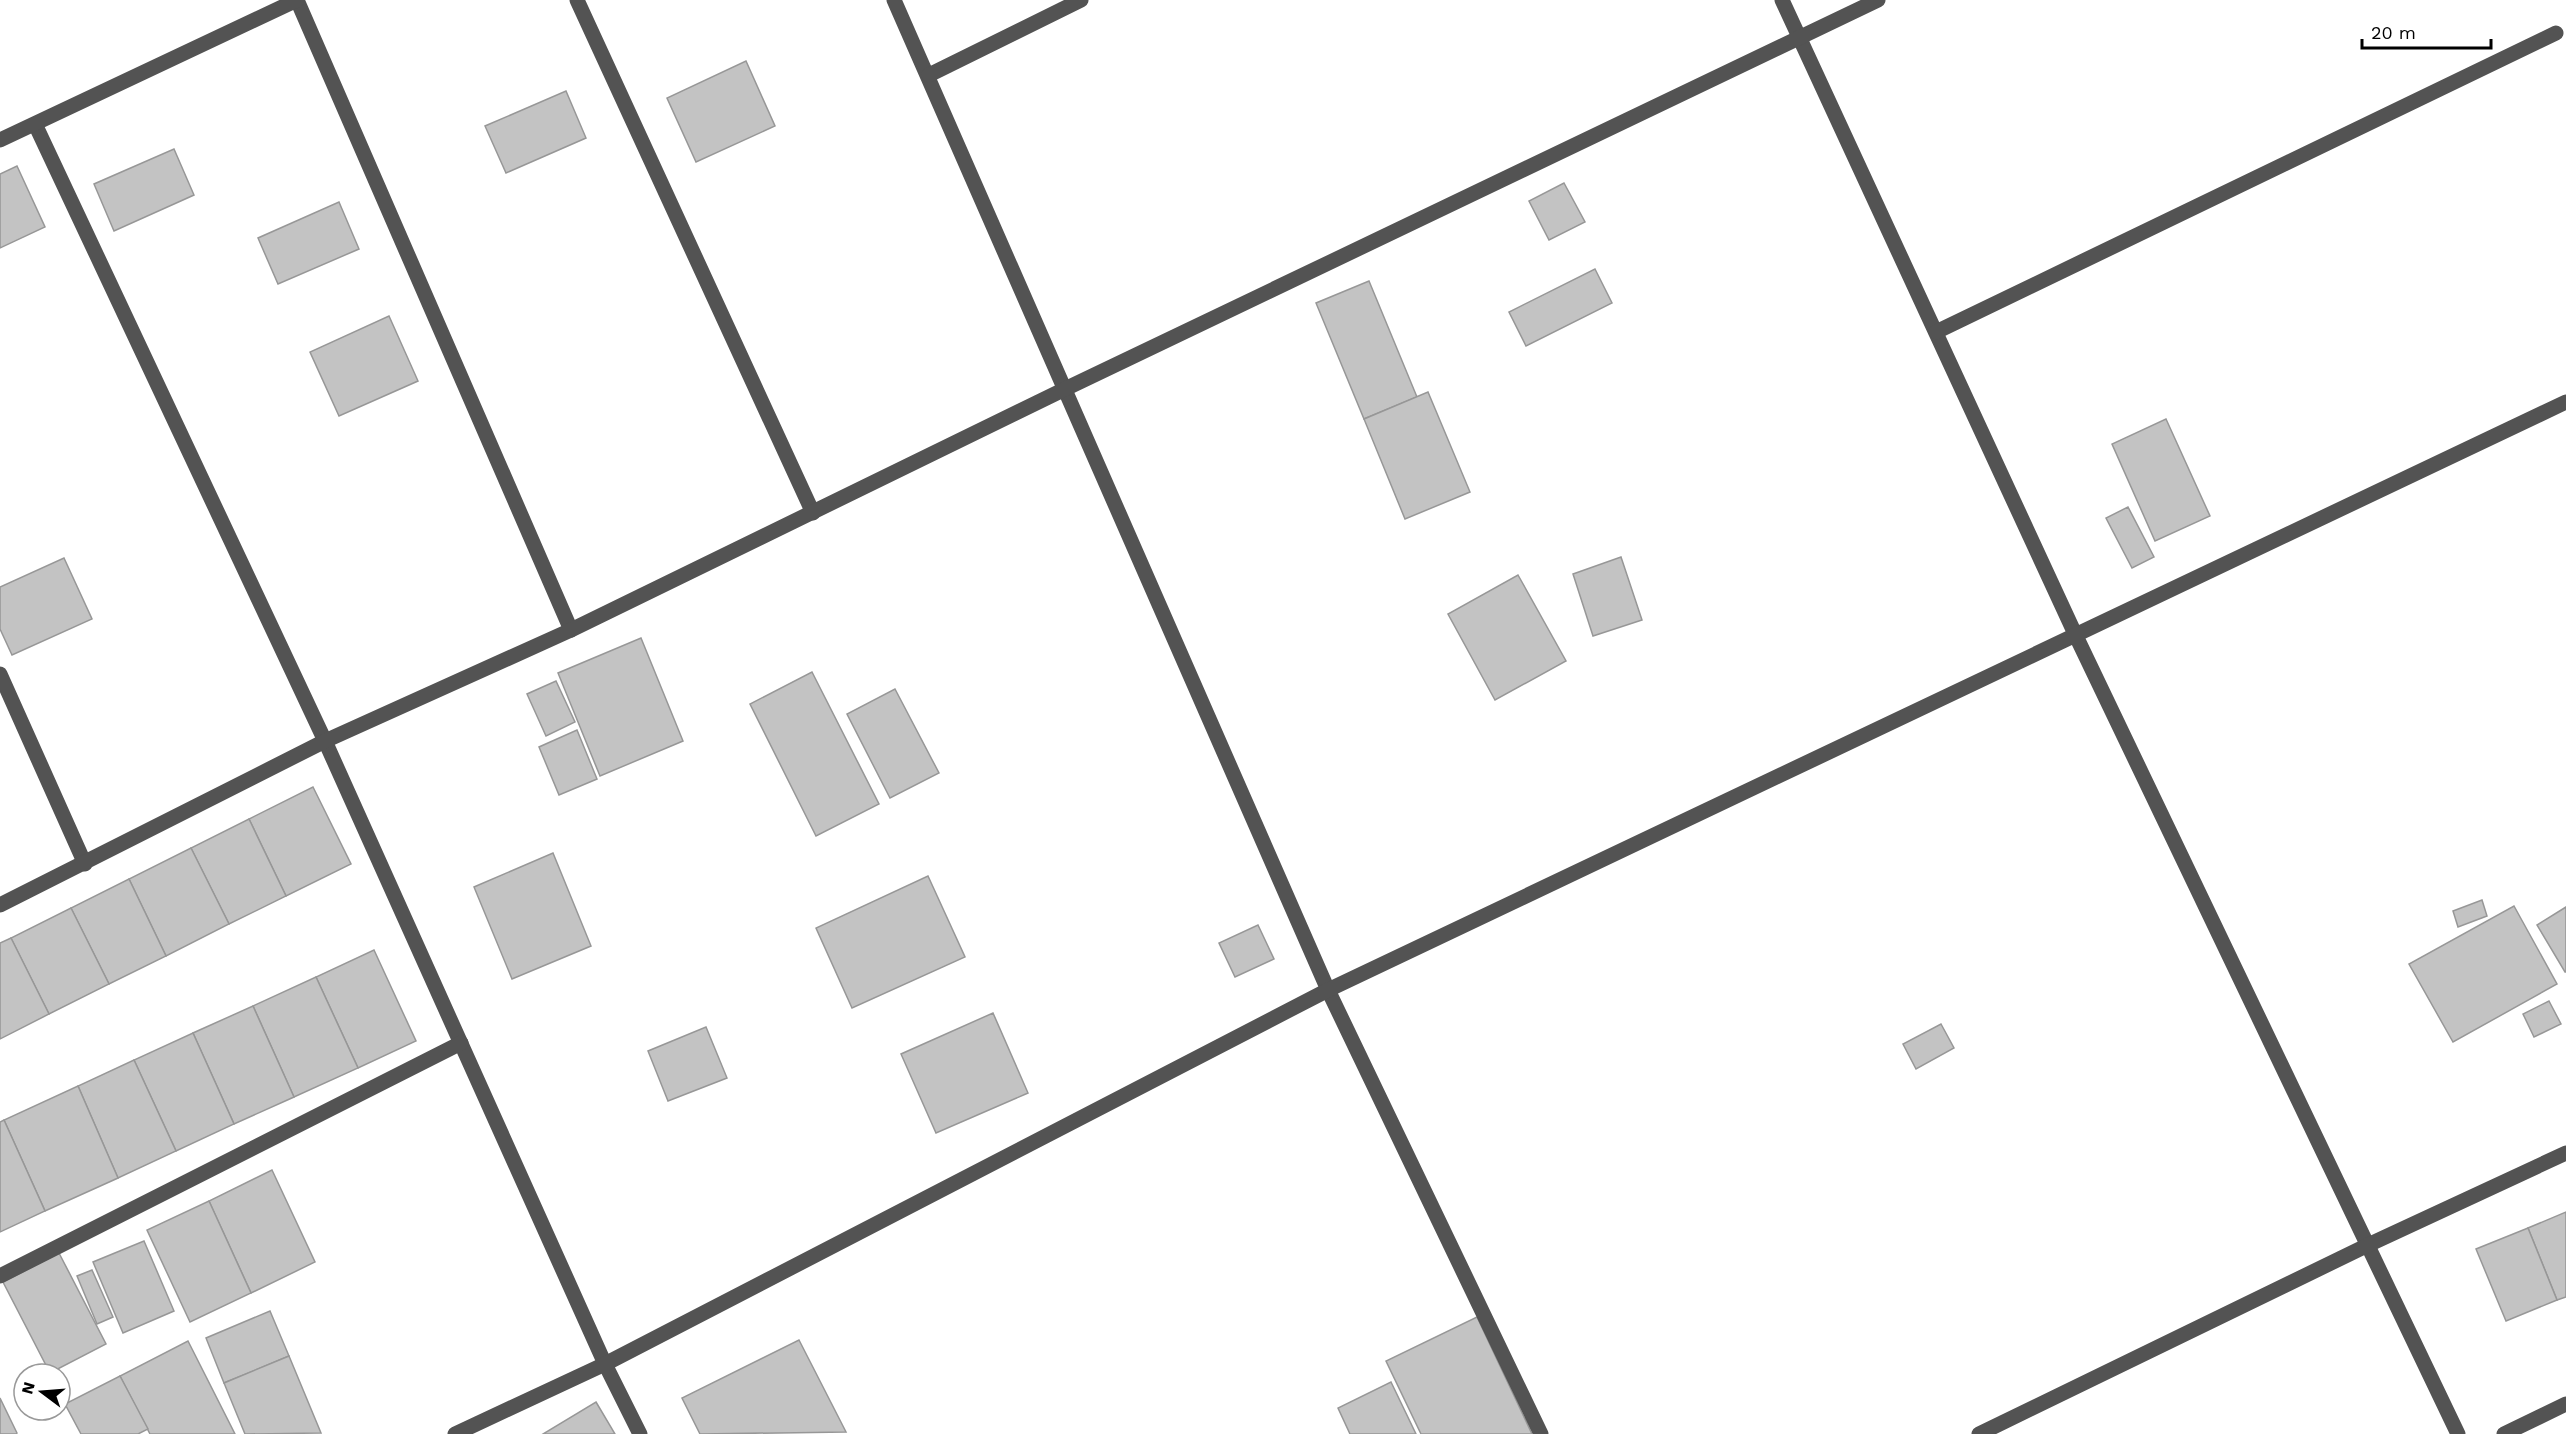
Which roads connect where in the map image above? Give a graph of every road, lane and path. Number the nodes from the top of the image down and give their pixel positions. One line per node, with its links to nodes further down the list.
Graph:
1 (297, 0): 10 (street); 16 (street)
2 (577, 0): 15 (street)
3 (894, 0): 9 (street)
4 (1081, 0): 9 (street)
5 (1782, 0): 8 (street)
6 (1878, 0): 8 (street)
7 (2556, 33): 12 (street)
8 (1800, 38): 12 (street); 13 (street)
9 (929, 75): 13 (street)
10 (35, 124): 11 (street); 19 (street)
11 (0, 140)
12 (1936, 332): 17 (street)
13 (1065, 389): 15 (street); 22 (street)
14 (2566, 402): 17 (street)
15 (813, 513): 16 (street)
16 (571, 630): 19 (street)
17 (2076, 636): 22 (street); 25 (street)
18 (0, 674): 20 (street)
19 (325, 741): 20 (street); 23 (street)
20 (85, 864): 21 (street)
21 (0, 905)
22 (1328, 990): 27 (street); 31 (street)
23 (461, 1043): 26 (street); 27 (street)
24 (2566, 1153): 25 (street)
25 (2368, 1245): 32 (street); 33 (street)
26 (0, 1276)
27 (605, 1364): 29 (street); 30 (street)
28 (2566, 1404): 34 (street)
29 (455, 1434)
30 (640, 1434)
31 (1541, 1434)
32 (1979, 1434)
33 (2458, 1434)
34 (2504, 1434)

